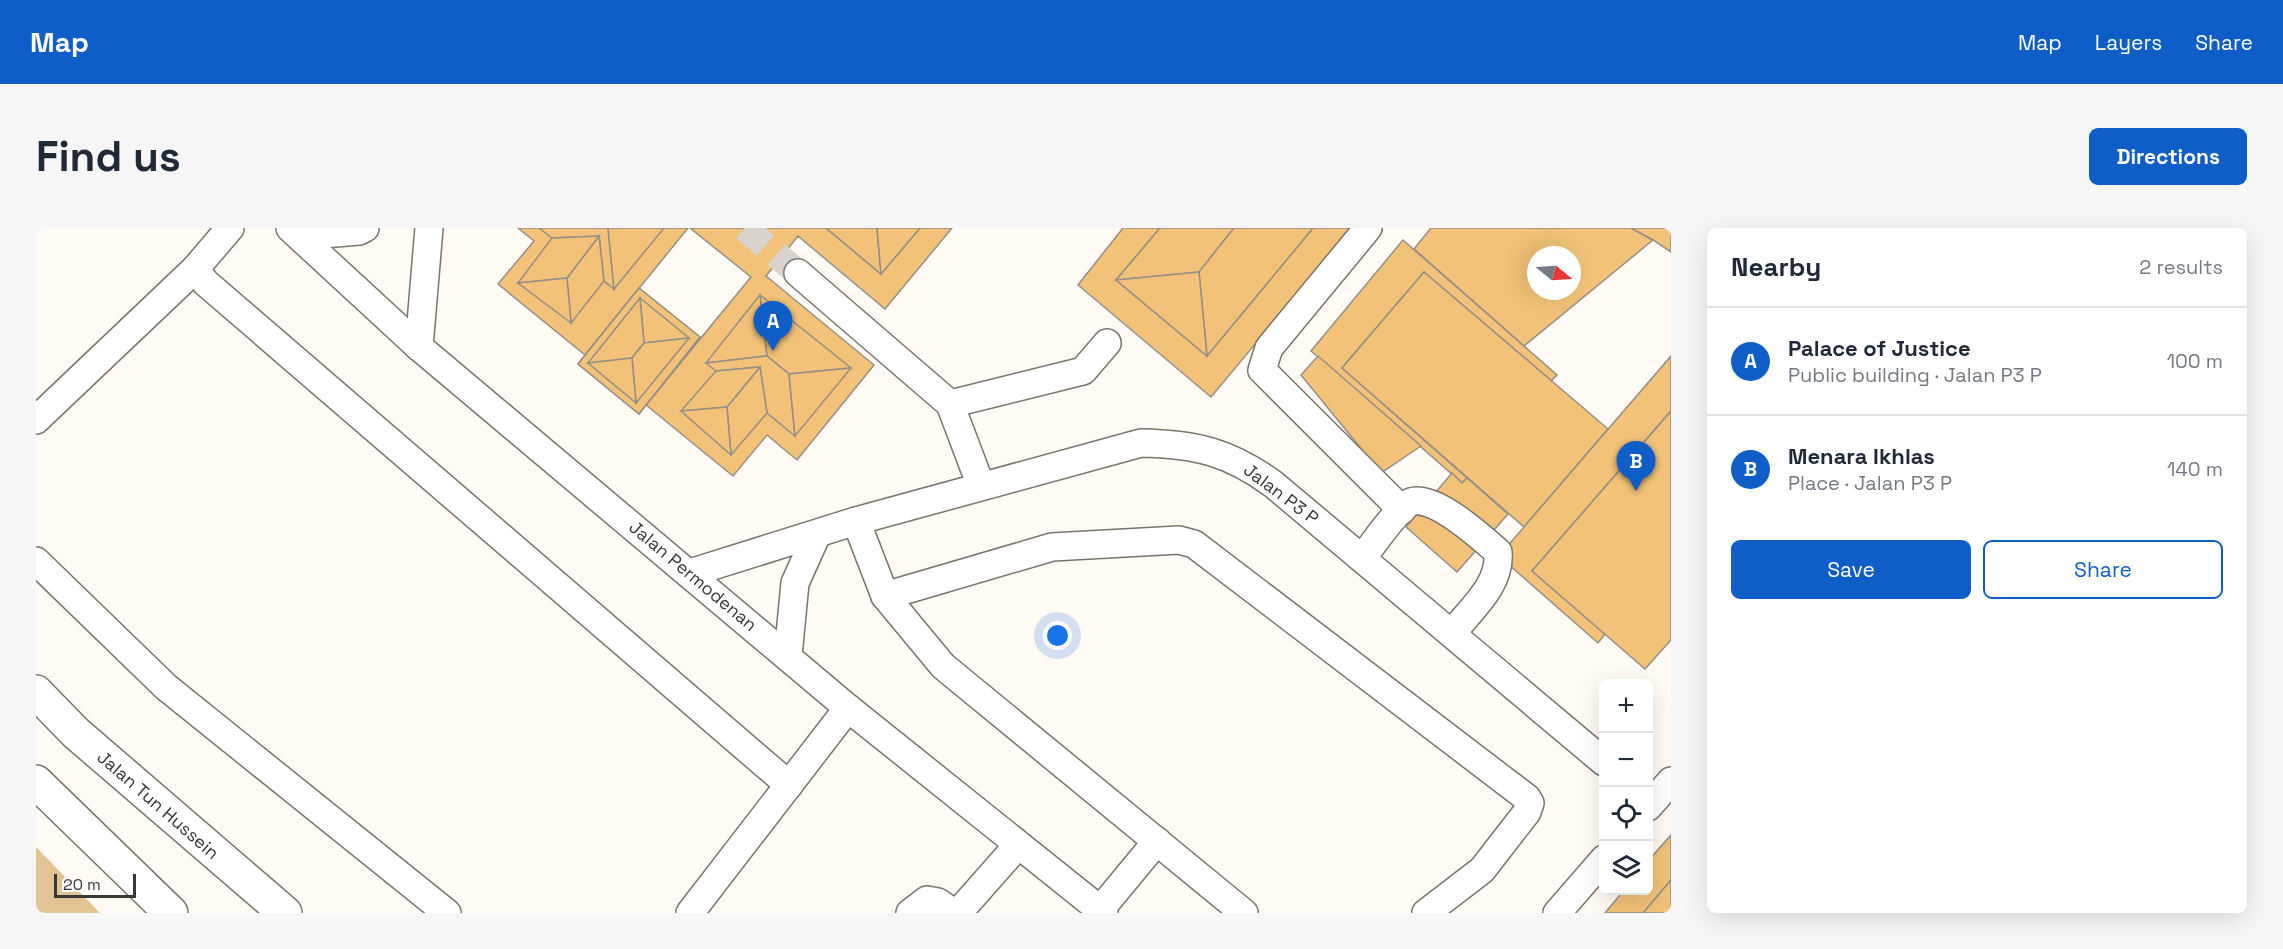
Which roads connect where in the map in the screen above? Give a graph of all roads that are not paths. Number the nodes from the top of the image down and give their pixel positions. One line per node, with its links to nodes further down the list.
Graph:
1 (230, 228): 6 (street)
2 (365, 228): 5 (street)
3 (429, 228): 9 (street)
4 (1368, 228): 13 (street)
5 (294, 232): 9 (street, Jalan Permodenan)
6 (195, 269): 11 (street); 27 (street)
7 (798, 273): 10 (street)
8 (1107, 343): 10 (street)
9 (419, 347): 18 (street, Jalan Permodenan)
10 (950, 404): 12 (street)
11 (36, 420)
12 (981, 486): 14 (street, Jalan P3 P); 16 (street, Jalan P3 P)
13 (1402, 510): 16 (street); 20 (street)
14 (856, 521): 15 (street, Jalan P3 P); 19 (street)
15 (817, 534): 18 (street, Jalan P3 P); 21 (street)
16 (1362, 558): 20 (street, Jalan P3 P)
17 (36, 561): 36 (street)
18 (690, 573): 21 (street, Jalan Permodenan)
19 (885, 596): 29 (street); 40 (street)
20 (1452, 633): 24 (street, Jalan P3 P)
21 (788, 656): 23 (street, Jalan Permodenan)
22 (36, 692): 35 (main road, Jalan Tun Hussein)
23 (848, 708): 27 (street); 30 (street, Jalan Permodenan)
24 (1599, 758)
25 (1671, 781): 28 (street)
26 (36, 782): 34 (main road)
27 (789, 785): 33 (street)
28 (1653, 800)
29 (1156, 841): 32 (street); 39 (street)
30 (1018, 845): 32 (street, Jalan Permodenan); 38 (street)
31 (1599, 865): 41 (street)
32 (1102, 911)
33 (695, 912)
34 (171, 913)
35 (285, 913)
36 (447, 913)
37 (910, 913): 38 (street)
38 (956, 913)
39 (1244, 913)
40 (1426, 913)
41 (1557, 913)

